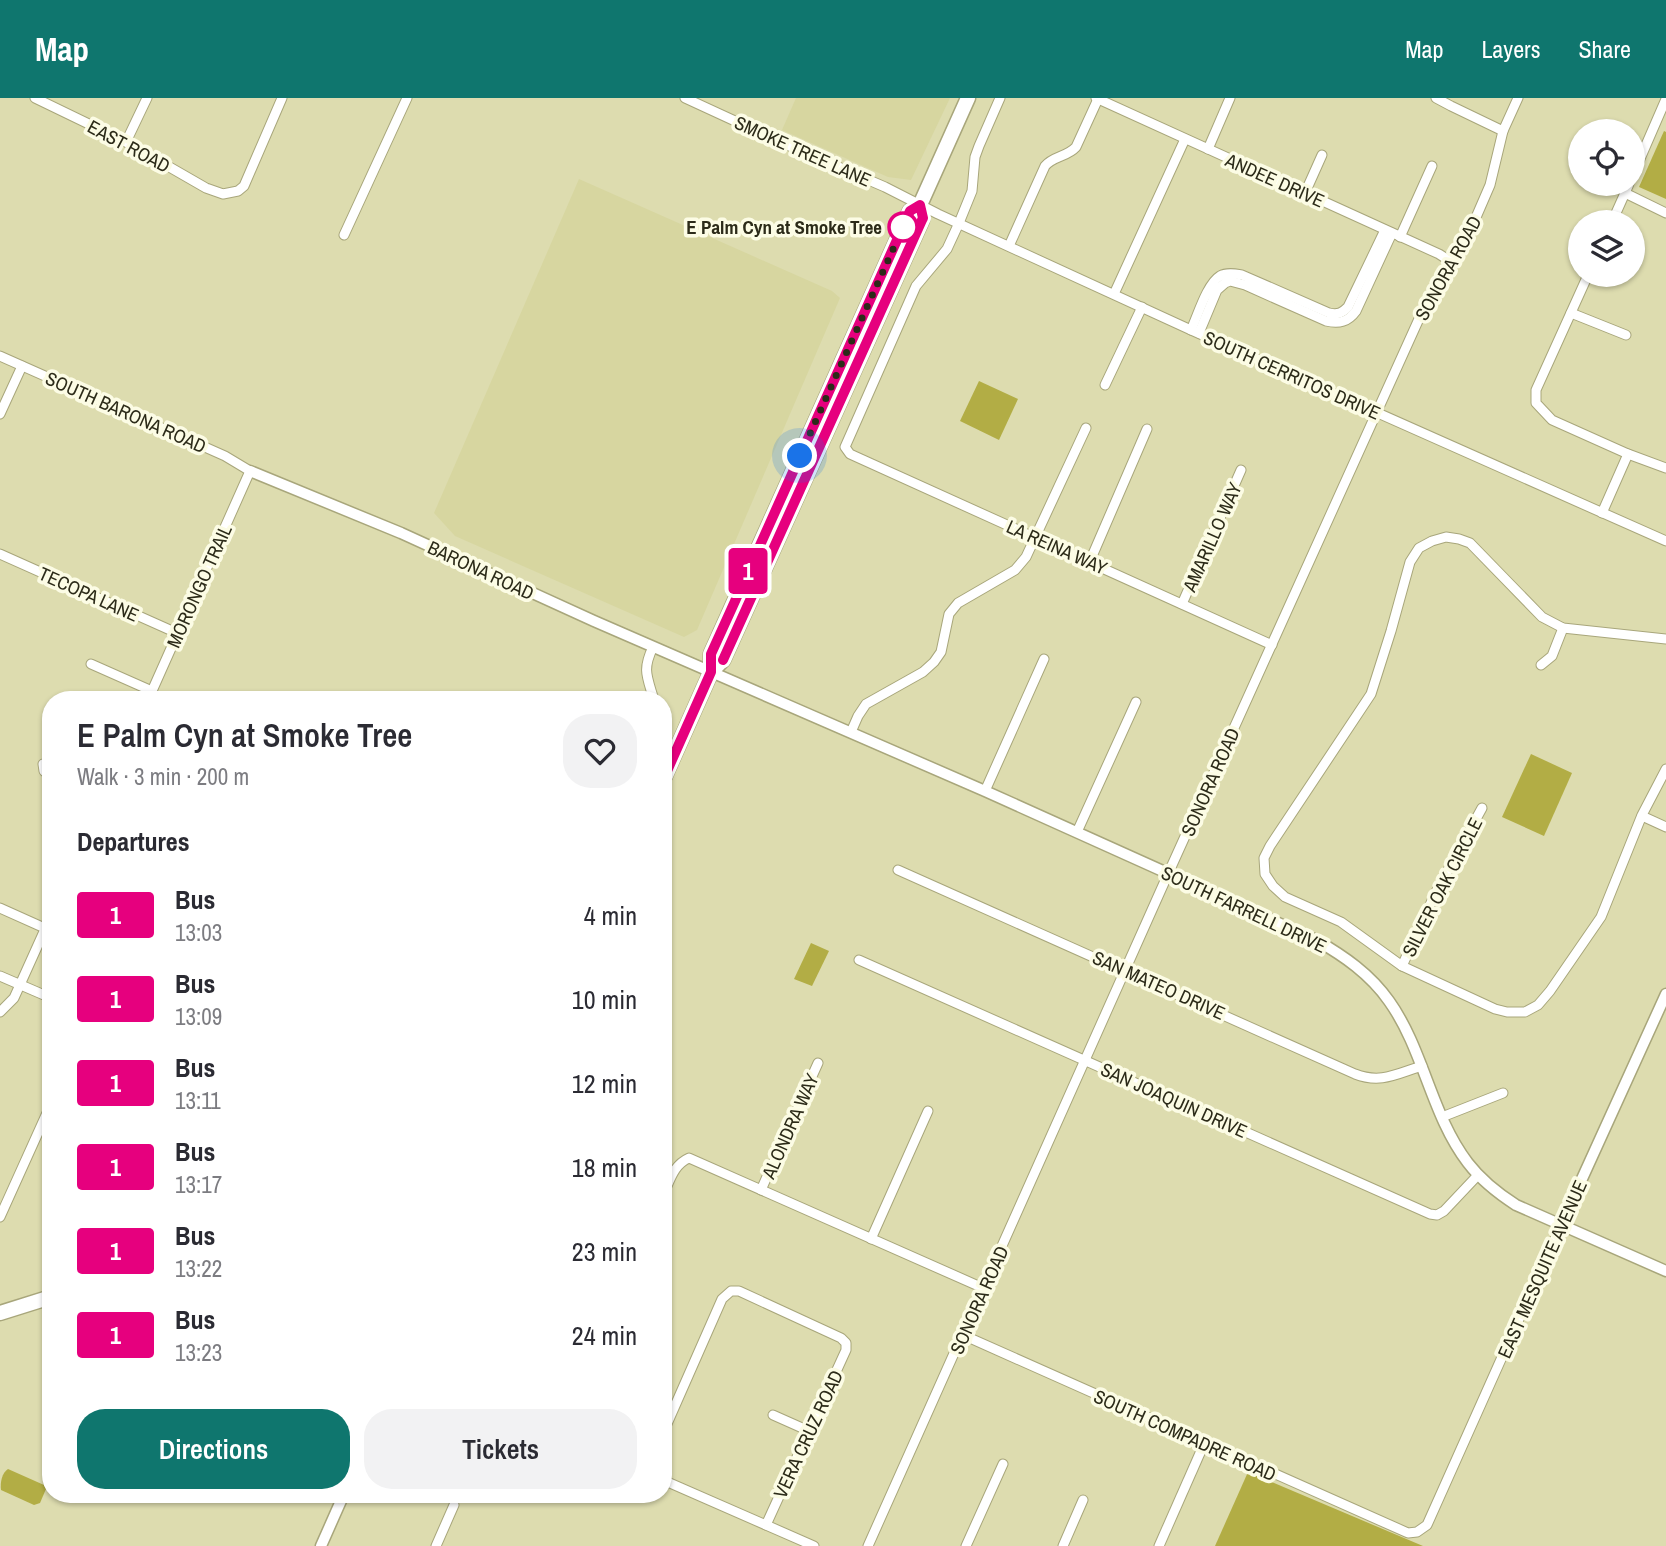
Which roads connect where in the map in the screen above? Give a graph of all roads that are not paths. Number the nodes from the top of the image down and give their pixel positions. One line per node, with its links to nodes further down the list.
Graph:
1 (36, 98): 15 (street, EAST ROAD)
2 (147, 98): 15 (street)
3 (282, 98): 15 (street, EAST ROAD)
4 (407, 98): 26 (street)
5 (685, 98): 22 (street, SMOKE TREE LANE)
6 (968, 98): 22 (main road)
7 (1000, 98): 24 (street)
8 (1230, 98): 17 (street)
9 (1436, 98): 13 (street)
10 (1518, 98): 13 (street, SONORA ROAD)
11 (1097, 99): 14 (street, ANDEE DRIVE); 27 (street)
12 (1666, 99): 16 (street)
13 (1503, 131): 28 (street, SONORA ROAD)
14 (1185, 139): 17 (street, ANDEE DRIVE); 30 (street)
15 (126, 142)
16 (1645, 147)
17 (1208, 149): 20 (street, ANDEE DRIVE)
18 (1322, 155): 20 (street)
19 (1432, 166): 25 (street)
20 (1305, 193): 25 (street, ANDEE DRIVE)
21 (1631, 196): 23 (street)
22 (920, 205): 24 (street, SOUTH CERRITOS DRIVE); 60 (main road)
23 (1666, 214)
24 (959, 223): 27 (street, SOUTH CERRITOS DRIVE); 47 (street, LA REINA WAY)
25 (1392, 233): 28 (street, ANDEE DRIVE); 33 (street)
26 (344, 235)
27 (1009, 246): 30 (street, SOUTH CERRITOS DRIVE)
28 (1453, 263): 38 (street, SONORA ROAD)
29 (1583, 287): 32 (street)
30 (1114, 294): 31 (street, SOUTH CERRITOS DRIVE)
31 (1142, 307): 33 (street, SOUTH CERRITOS DRIVE); 37 (street)
32 (1571, 313): 34 (street); 42 (street)
33 (1195, 331): 38 (street, SOUTH CERRITOS DRIVE)
34 (1626, 335)
35 (0, 356): 36 (street, SOUTH BARONA ROAD)
36 (22, 366): 39 (street); 45 (street, SOUTH BARONA ROAD)
37 (1105, 385)
38 (1377, 413): 46 (street, SOUTH CERRITOS DRIVE); 55 (street, SONORA ROAD)
39 (0, 414)
40 (1086, 428): 47 (street)
41 (1147, 429): 50 (street)
42 (1628, 454): 43 (street); 46 (street)
43 (1666, 468)
44 (1241, 470): 51 (street, AMARILLO WAY)
45 (250, 471): 53 (street, MORONGO TRAIL); 56 (street, BARONA ROAD)
46 (1602, 513): 48 (street, SOUTH CERRITOS DRIVE)
47 (1035, 538): 50 (street, LA REINA WAY); 65 (street)
48 (1666, 541)
49 (0, 554): 53 (street, TECOPA LANE)
50 (1090, 561): 51 (street, LA REINA WAY)
51 (1182, 604): 55 (street, LA REINA WAY)
52 (1563, 628): 54 (street); 59 (street); 79 (street)
53 (178, 634): 62 (street, MORONGO TRAIL)
54 (1666, 639)
55 (1272, 645): 74 (street, SONORA ROAD)
56 (653, 646): 60 (street, BARONA ROAD); 63 (street)
57 (1044, 659): 68 (street)
58 (91, 664): 61 (street)
59 (1541, 665)
60 (711, 672): 65 (street, SOUTH FARRELL DRIVE); 66 (main road)
61 (141, 691)
62 (152, 691)
63 (651, 691)
64 (1136, 702): 72 (street)
65 (851, 732): 68 (street, SOUTH FARRELL DRIVE)
66 (672, 760)
67 (1666, 769): 70 (street)
68 (985, 791): 72 (street, SOUTH FARRELL DRIVE)
69 (1482, 808): 79 (street, SILVER OAK CIRCLE)
70 (1642, 816): 71 (street); 79 (street)
71 (1666, 827)
72 (1077, 832): 74 (street, SOUTH FARRELL DRIVE)
73 (898, 870): 80 (street, SAN MATEO DRIVE)
74 (1168, 874): 80 (street, SONORA ROAD); 88 (street, SOUTH FARRELL DRIVE)
75 (0, 908): 76 (street)
76 (42, 926)
77 (42, 941): 82 (street)
78 (859, 960): 86 (street, SAN JOAQUIN DRIVE)
79 (1402, 966)
80 (1126, 971): 86 (street, SONORA ROAD); 88 (street, SAN MATEO DRIVE)
81 (0, 975): 82 (street)
82 (21, 984): 83 (street); 85 (street)
83 (42, 994)
84 (1666, 994): 97 (street, EAST MESQUITE AVENUE)
85 (0, 1012)
86 (1086, 1060): 94 (street, SAN JOAQUIN DRIVE); 100 (street, SONORA ROAD)
87 (818, 1063): 95 (street, ALONDRA WAY)
88 (1422, 1066): 91 (street, SOUTH FARRELL DRIVE)
89 (1503, 1093): 91 (street)
90 (928, 1111): 98 (street)
91 (1442, 1117): 94 (street, SOUTH FARRELL DRIVE)
92 (42, 1124): 96 (street)
93 (672, 1175): 95 (street)
94 (1478, 1175): 97 (street, SOUTH FARRELL DRIVE)
95 (761, 1190): 98 (street)
96 (0, 1217)
97 (1562, 1226): 99 (street, SOUTH FARRELL DRIVE); 114 (street, EAST MESQUITE AVENUE)
98 (871, 1239): 100 (street)
99 (1666, 1271)
100 (983, 1289): 103 (street, SONORA ROAD)
101 (42, 1300): 102 (main road)
102 (0, 1313)
103 (963, 1335): 107 (street, SOUTH COMPADRE ROAD); 118 (street, SONORA ROAD)
104 (672, 1413): 106 (street, VERA CRUZ ROAD)
105 (773, 1415): 106 (street)
106 (809, 1432): 113 (street, VERA CRUZ ROAD)
107 (1204, 1444): 114 (street, SOUTH COMPADRE ROAD); 121 (street)
108 (1003, 1464): 119 (street)
109 (672, 1484): 113 (street)
110 (1083, 1500): 120 (street)
111 (340, 1503): 115 (street)
112 (454, 1505): 116 (street)
113 (766, 1525): 117 (street)
114 (1408, 1533)
115 (321, 1546)
116 (436, 1546)
117 (814, 1546)
118 (868, 1546)
119 (966, 1546)
120 (1063, 1546)
121 (1159, 1546)

